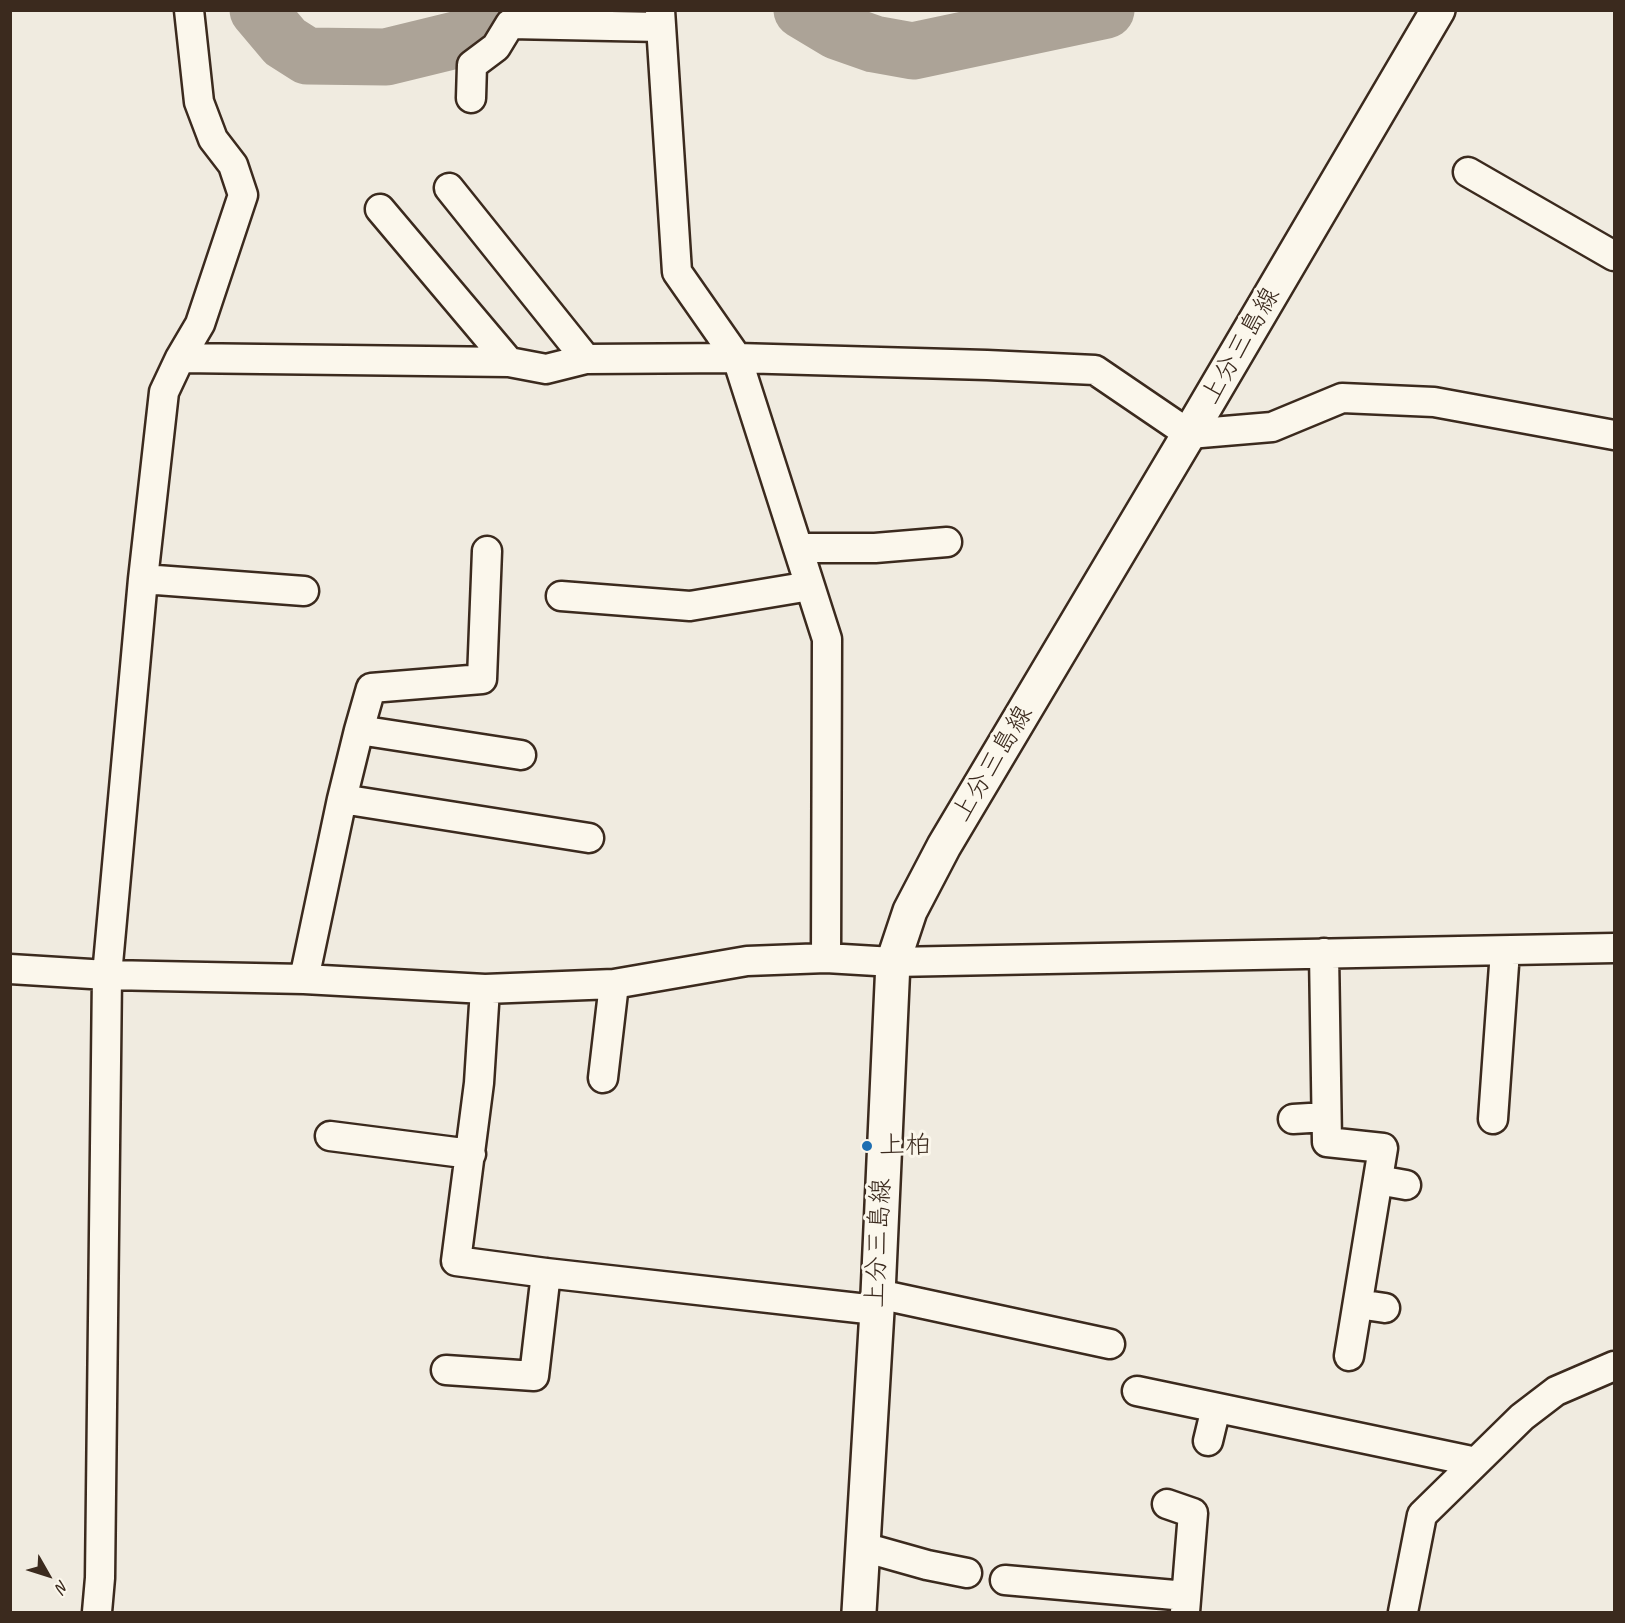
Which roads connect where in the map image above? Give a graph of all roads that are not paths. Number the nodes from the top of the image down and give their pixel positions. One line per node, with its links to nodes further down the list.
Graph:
1 (189, 10): 9 (street)
2 (661, 19): 4 (street); 10 (street)
3 (1432, 20): 13 (main road, 上分三島線)
4 (471, 98)
5 (1468, 172): 8 (street)
6 (449, 188): 11 (street)
7 (380, 209): 12 (street)
8 (1614, 256)
9 (180, 358): 12 (street); 18 (street)
10 (737, 358): 11 (street); 13 (street); 16 (street)
11 (586, 359): 12 (street)
12 (509, 362)
13 (1189, 434): 14 (street); 30 (main road, 上分三島線)
14 (1614, 435)
15 (947, 542): 16 (street)
16 (798, 548): 19 (street)
17 (487, 551): 22 (street)
18 (143, 579): 20 (street); 32 (street)
19 (810, 586): 21 (street); 29 (street)
20 (304, 591)
21 (561, 596)
22 (359, 730): 23 (street); 24 (street)
23 (520, 755)
24 (342, 799): 25 (street); 33 (street)
25 (589, 838)
26 (1614, 948): 27 (street)
27 (1505, 951): 28 (street); 39 (street)
28 (1324, 953): 30 (street); 37 (street)
29 (826, 958): 30 (street); 34 (street)
30 (893, 962): 45 (main road, 上分三島線)
31 (10, 969): 32 (street)
32 (107, 975): 33 (street); 61 (street)
33 (304, 979): 35 (street)
34 (615, 984): 35 (street); 36 (street)
35 (485, 989): 41 (street)
36 (603, 1078)
37 (1326, 1117): 38 (street); 42 (street)
38 (1293, 1119)
39 (1493, 1119)
40 (330, 1136): 41 (street)
41 (471, 1154): 44 (street)
42 (1378, 1180): 43 (street); 46 (street)
43 (1406, 1185)
44 (546, 1273): 45 (street); 51 (street)
45 (877, 1302): 48 (street); 57 (main road, 上分三島線)
46 (1358, 1304): 47 (street); 49 (street)
47 (1385, 1308)
48 (1110, 1344)
49 (1349, 1356)
50 (1614, 1365): 55 (street)
51 (446, 1370)
52 (1137, 1391): 53 (street)
53 (1216, 1408): 54 (street); 55 (street)
54 (1208, 1442)
55 (1476, 1462): 63 (street)
56 (1167, 1504): 60 (street)
57 (863, 1547): 58 (street); 62 (main road, 上分三島線)
58 (967, 1573)
59 (1005, 1580): 60 (street)
60 (1186, 1604)
61 (97, 1612)
62 (859, 1612)
63 (1403, 1612)

